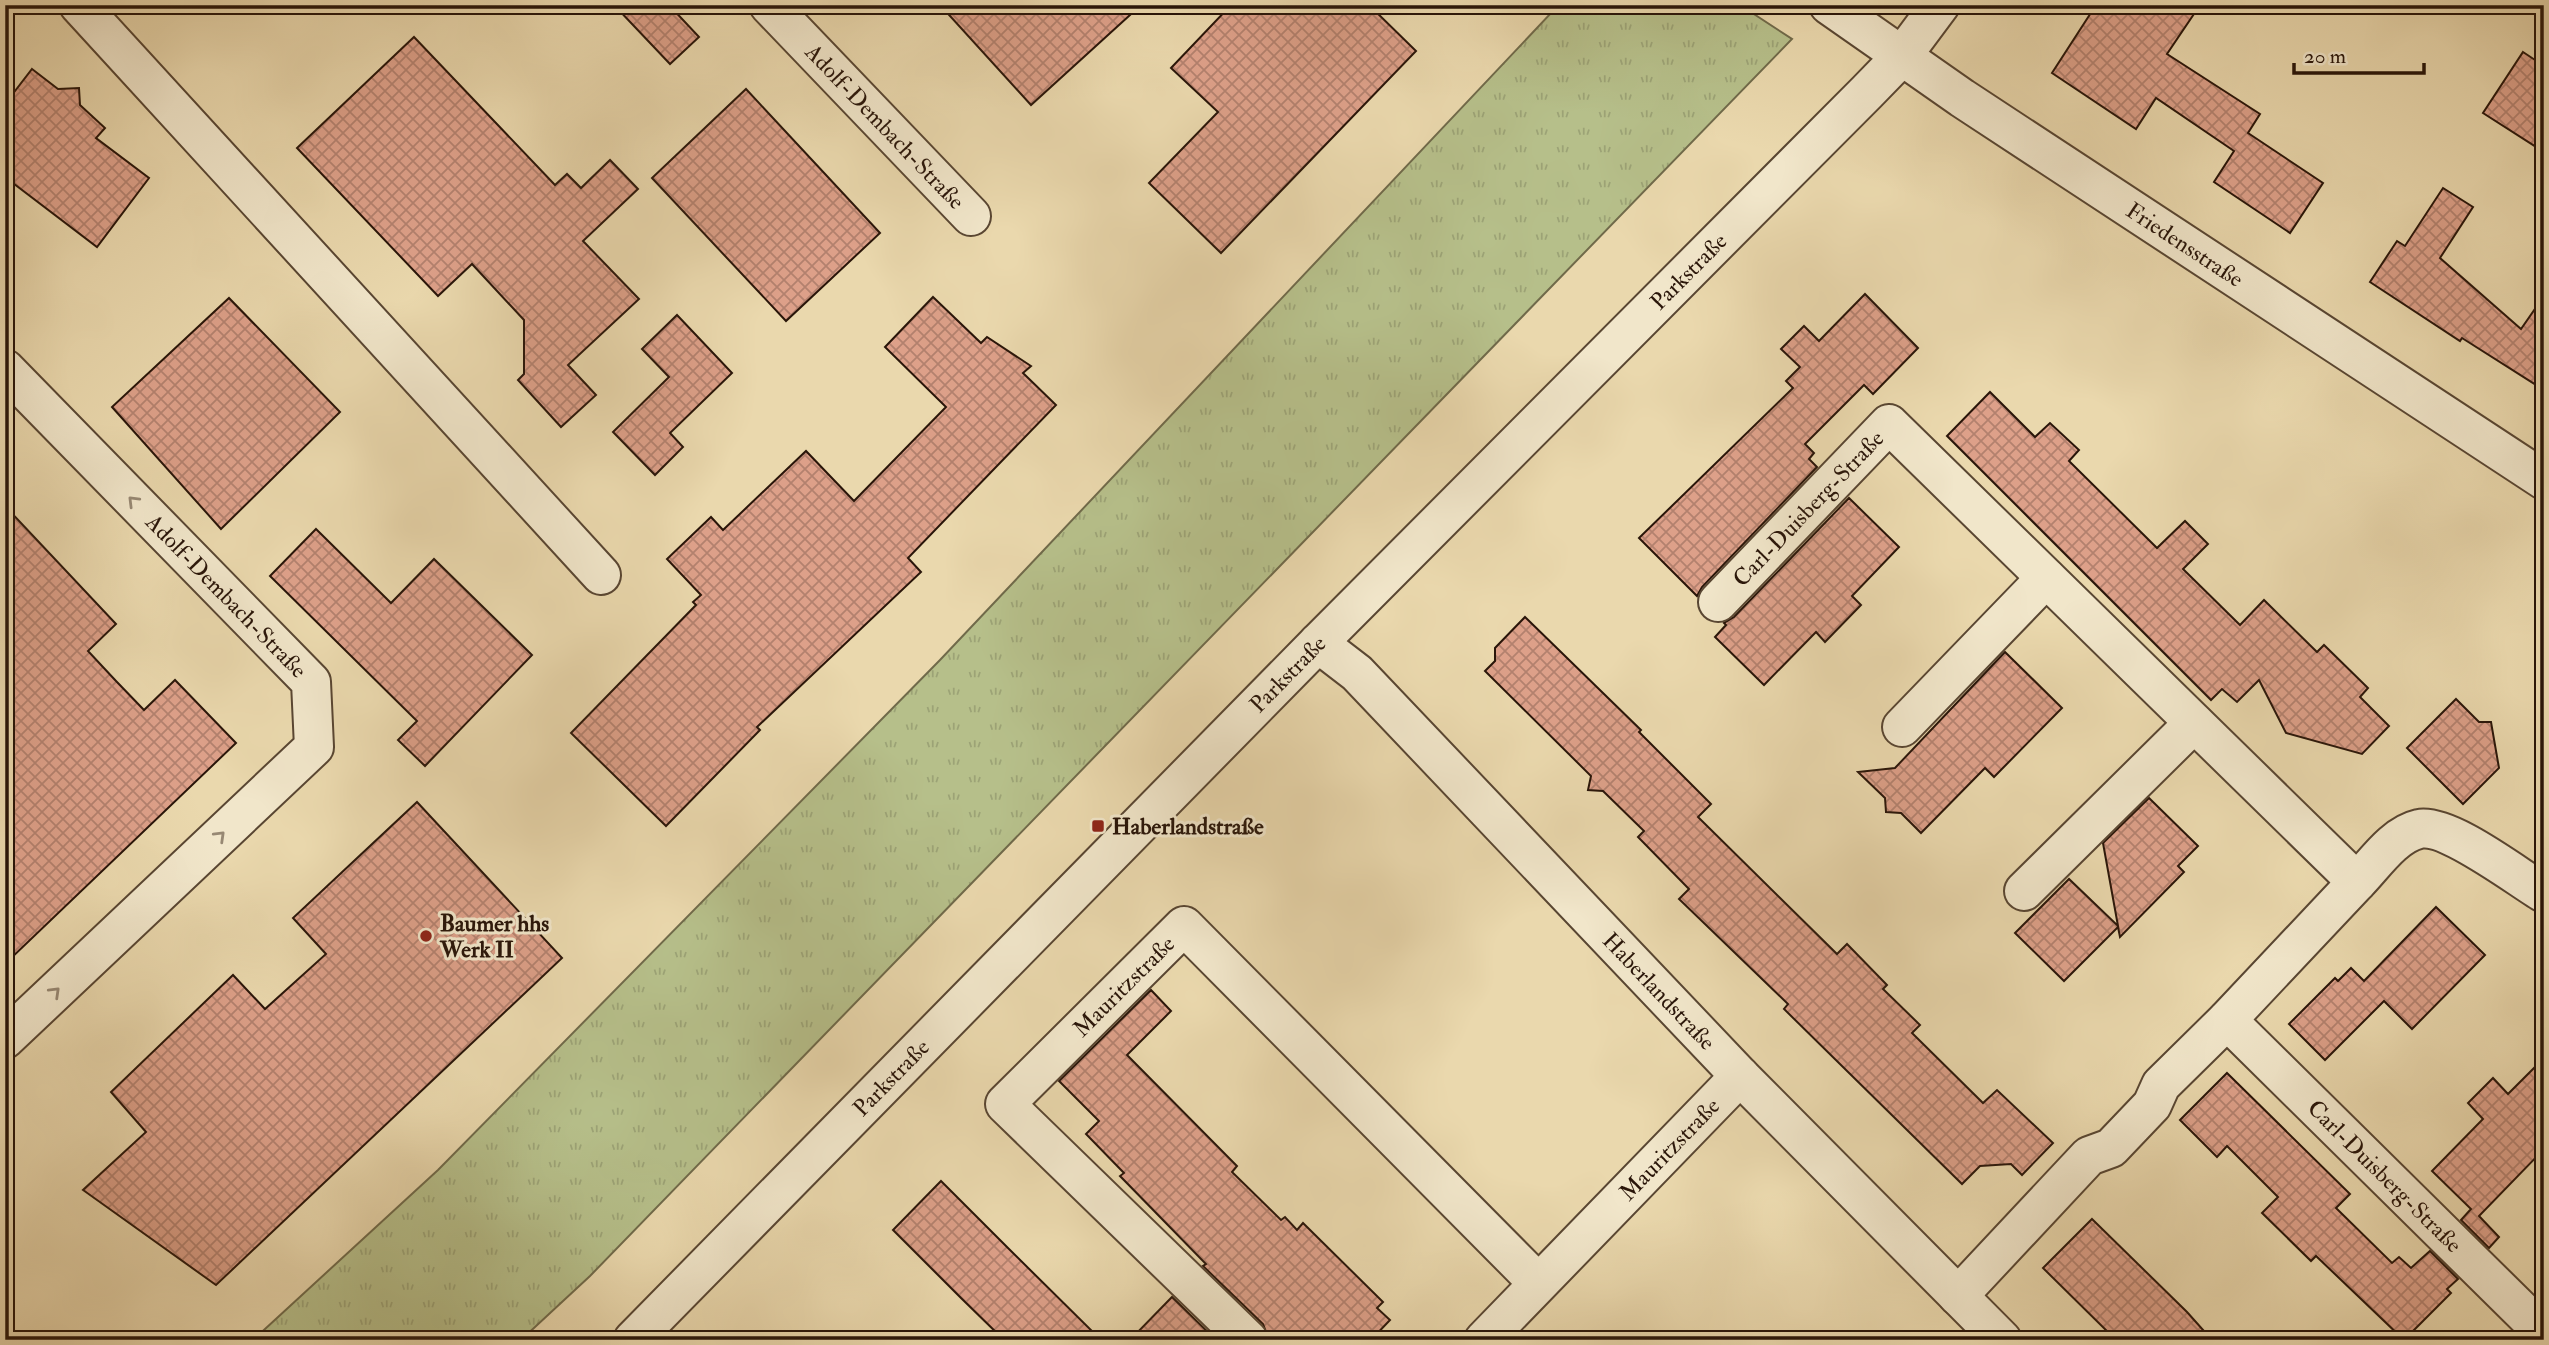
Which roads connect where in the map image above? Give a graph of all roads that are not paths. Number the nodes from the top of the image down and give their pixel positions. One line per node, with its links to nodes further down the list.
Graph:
1 (79, 5): 9 (street)
2 (769, 5): 6 (street, Adolf-Dembach-Straße)
3 (1829, 5): 5 (street, Friedensstraße)
4 (1940, 5): 5 (street, Parkstraße)
5 (1902, 56): 8 (street, Friedensstraße); 12 (street, Parkstraße)
6 (971, 216)
7 (5, 369): 19 (street, Adolf-Dembach-Straße, one-way to 7)
8 (2544, 480)
9 (601, 575)
10 (2046, 578): 11 (street, Carl-Duisberg-Straße); 13 (street, Carl-Duisberg-Straße); 14 (street)
11 (1718, 601)
12 (1318, 643): 20 (street, Haberlandstraße); 24 (street, Parkstraße)
13 (2194, 723): 15 (street, Carl-Duisberg-Straße); 16 (street)
14 (1902, 727)
15 (2357, 882): 17 (street); 18 (street)
16 (2024, 891)
17 (2544, 893)
18 (2227, 1020): 22 (street); 23 (street, Carl-Duisberg-Straße)
19 (5, 1040)
20 (1740, 1076): 21 (street, Mauritzstraße); 22 (street, Haberlandstraße)
21 (1537, 1282): 25 (street, Mauritzstraße); 26 (street, Mauritzstraße)
22 (1958, 1296): 27 (street, Haberlandstraße)
23 (2544, 1333)
24 (633, 1340)
25 (1248, 1340)
26 (1484, 1340)
27 (2002, 1340)

